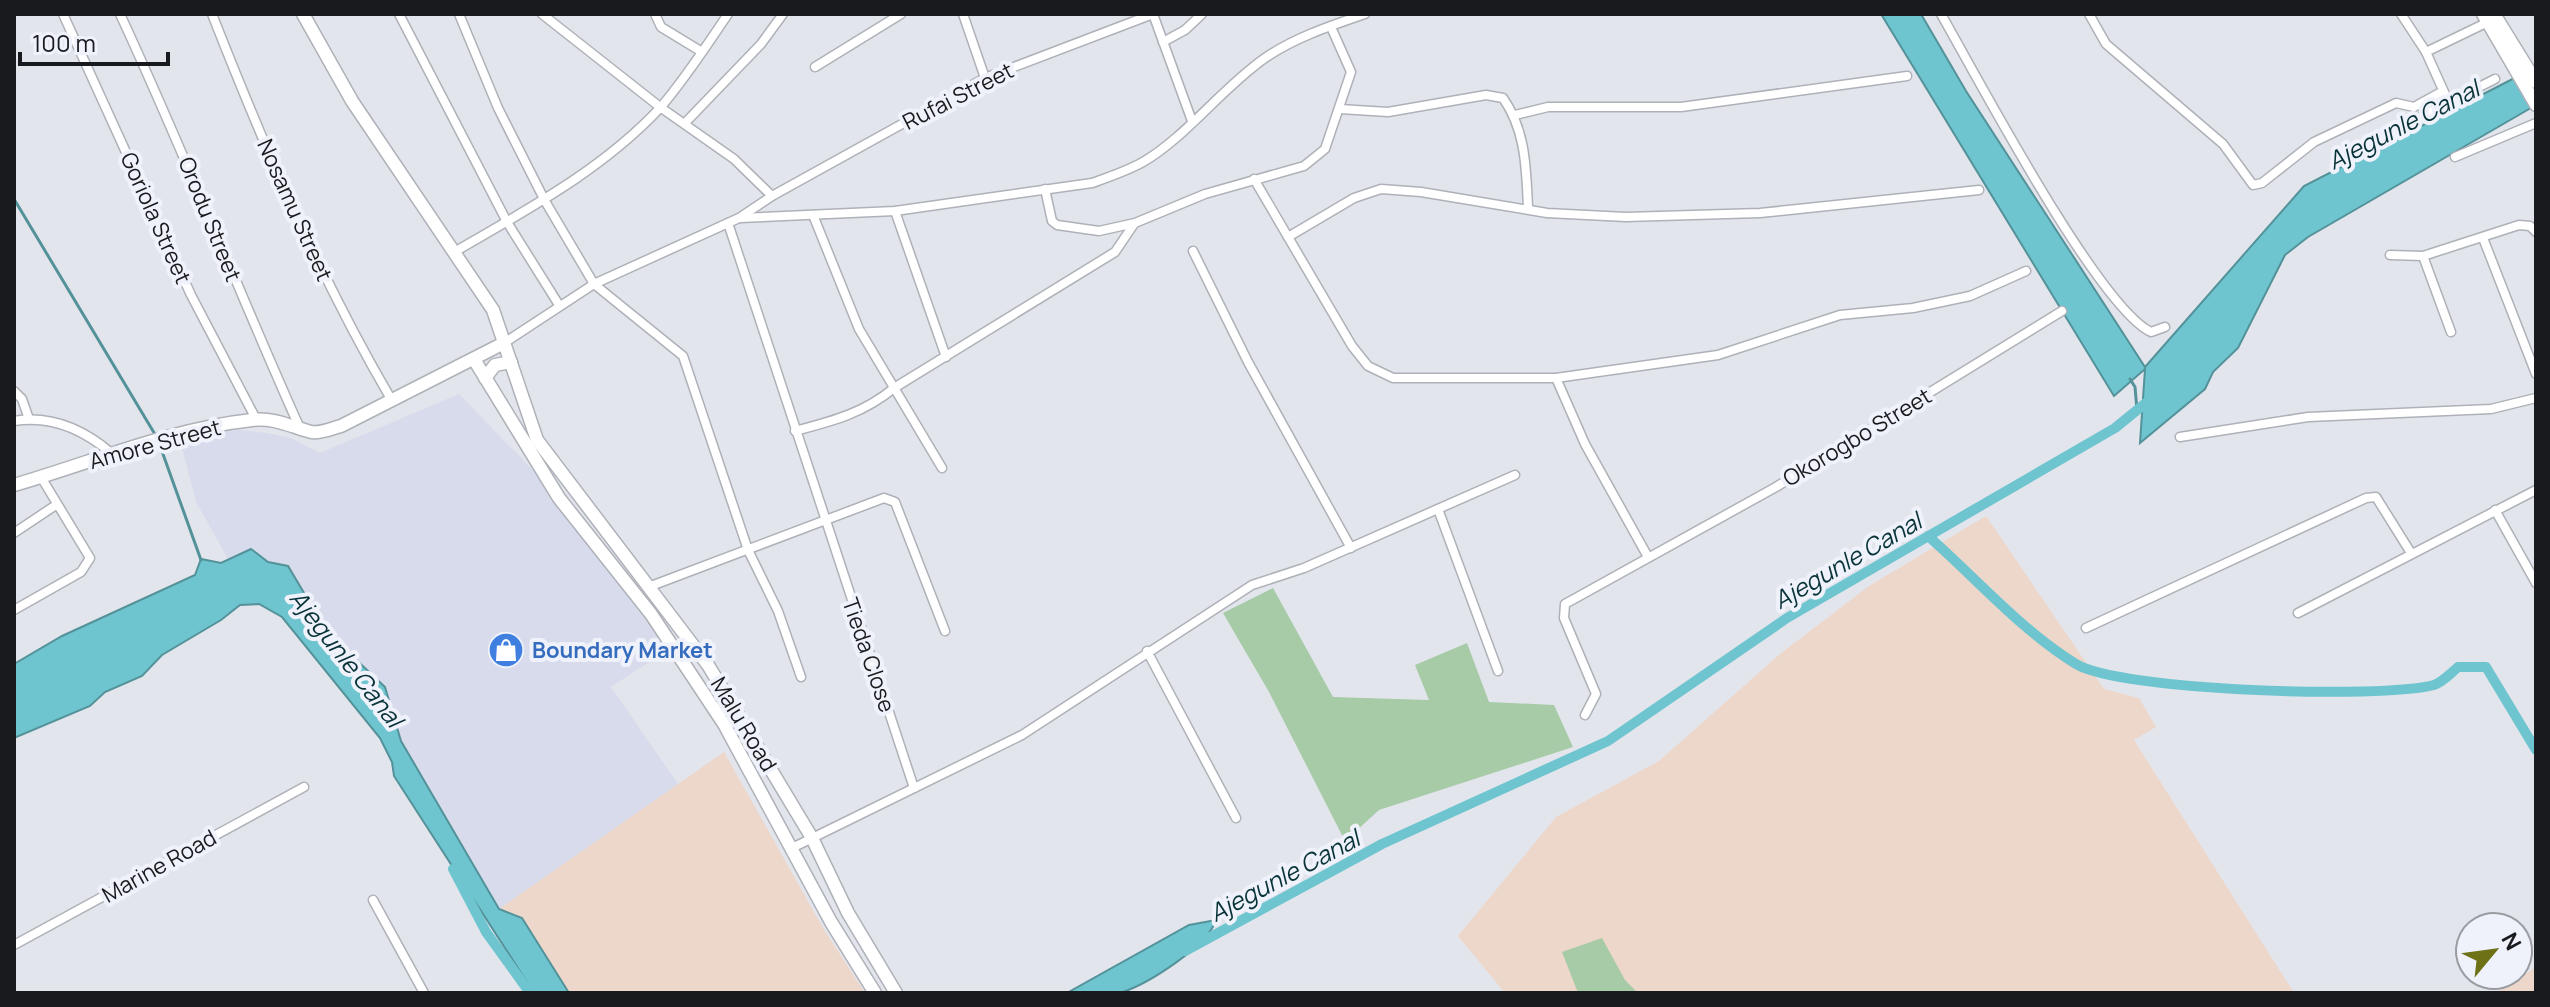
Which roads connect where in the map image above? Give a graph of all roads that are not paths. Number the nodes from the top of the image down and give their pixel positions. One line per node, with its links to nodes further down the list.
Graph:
1 (63, 14): 78 (street, Goriola Street)
2 (120, 14): 80 (street, Orodu Street)
3 (212, 14): 76 (street, Nosamu Street)
4 (303, 14): 56 (main road, Malu Road)
5 (399, 14): 50 (street)
6 (459, 14): 45 (street)
7 (542, 14): 33 (street)
8 (655, 14): 23 (street)
9 (728, 14): 23 (street)
10 (783, 14): 37 (street)
11 (901, 14): 25 (street)
12 (963, 14): 27 (street)
13 (1153, 14): 21 (street); 27 (street, Rufai Street)
14 (1202, 14): 21 (street)
15 (1365, 14): 20 (street)
16 (1941, 14): 64 (street)
17 (2089, 14): 30 (street)
18 (2401, 14): 24 (street)
19 (2488, 17): 22 (main road); 24 (street)
20 (1331, 27): 34 (street); 36 (street)
21 (1163, 42): 36 (street)
22 (2510, 50): 29 (main road); 32 (main road)
23 (702, 52): 33 (street)
24 (2426, 52): 30 (street)
25 (815, 67)
26 (1907, 76): 35 (street)
27 (985, 78): 44 (street, Rufai Street)
28 (2495, 79): 31 (street)
29 (2536, 82)
30 (2443, 91): 31 (street)
31 (2448, 101): 39 (street)
32 (2536, 105)
33 (660, 107): 37 (street); 45 (street)
34 (1340, 109): 35 (street); 41 (street)
35 (1515, 115): 46 (street)
36 (1192, 121): 42 (street)
37 (685, 123): 44 (street)
38 (2536, 123): 40 (street)
39 (2378, 138)
40 (2455, 157)
41 (1254, 179): 52 (street); 54 (street)
42 (1045, 189): 47 (street); 52 (street)
43 (1979, 190): 46 (street)
44 (772, 196): 49 (street, Rufai Street)
45 (545, 201): 50 (street); 61 (street)
46 (1528, 207): 54 (street)
47 (895, 211): 48 (street); 67 (street)
48 (813, 215): 49 (street); 73 (street)
49 (739, 218): 51 (street)
50 (507, 222): 56 (street); 62 (street)
51 (728, 223): 61 (street); 81 (street, Tieda Close)
52 (1135, 223): 67 (street)
53 (2536, 232): 55 (street)
54 (1288, 237): 72 (street)
55 (2483, 238): 59 (street); 70 (street)
56 (456, 251): 66 (main road, Malu Road)
57 (1193, 251): 94 (street)
58 (2390, 255): 59 (street)
59 (2423, 256): 65 (street)
60 (2026, 271): 72 (street)
61 (594, 284): 62 (street); 95 (street)
62 (559, 305): 66 (street)
63 (2062, 311): 97 (street, Okorogbo Street)
64 (2165, 327)
65 (2451, 332)
66 (503, 339): 68 (main road, Amore Street); 69 (main road, Malu Road)
67 (946, 357): 73 (street)
68 (475, 361): 71 (main road, Malu Road); 76 (main road, Amore Street)
69 (511, 362): 71 (main road); 99 (main road, Malu Road)
70 (2536, 374)
71 (485, 378): 103 (main road, Malu Road)
72 (1556, 378): 97 (street)
73 (894, 388): 81 (street); 84 (street)
74 (14, 391): 77 (street)
75 (2536, 398): 82 (street)
76 (391, 399): 80 (main road, Amore Street)
77 (29, 419): 79 (street); 83 (street)
78 (256, 419): 80 (main road, Amore Street); 83 (main road, Amore Street)
79 (14, 421)
80 (298, 424)
81 (795, 431): 92 (street, Tieda Close)
82 (2180, 437)
83 (111, 453): 86 (main road, Amore Street)
84 (942, 468)
85 (1515, 475): 90 (street)
86 (41, 477): 87 (main road, Amore Street); 89 (street)
87 (14, 485)
88 (2536, 490): 91 (street)
89 (56, 505): 93 (street); 101 (street)
90 (1438, 509): 94 (street); 107 (street)
91 (2495, 510): 96 (street); 98 (street)
92 (824, 523): 95 (street); 105 (street); 111 (street, Tieda Close)
93 (14, 533)
94 (1351, 548): 106 (street)
95 (748, 550): 99 (street); 108 (street)
96 (2411, 553): 102 (street); 104 (street)
97 (1648, 557): 109 (street, Okorogbo Street)
98 (2536, 583)
99 (651, 586): 100 (main road, Malu Road)
100 (666, 606): 103 (main road); 113 (main road, Malu Road)
101 (14, 610)
102 (2298, 613)
103 (651, 614): 114 (main road, Malu Road)
104 (2086, 628)
105 (945, 631)
106 (1147, 651): 111 (street); 112 (street)
107 (1498, 671)
108 (801, 677)
109 (1585, 715)
110 (304, 787): 116 (street, Marine Road)
111 (914, 788): 113 (street)
112 (1236, 818)
113 (812, 838): 114 (street); 119 (main road, Malu Road)
114 (792, 848): 118 (main road, Malu Road)
115 (373, 900): 117 (street)
116 (14, 945)
117 (424, 993)
118 (875, 993)
119 (896, 993)

